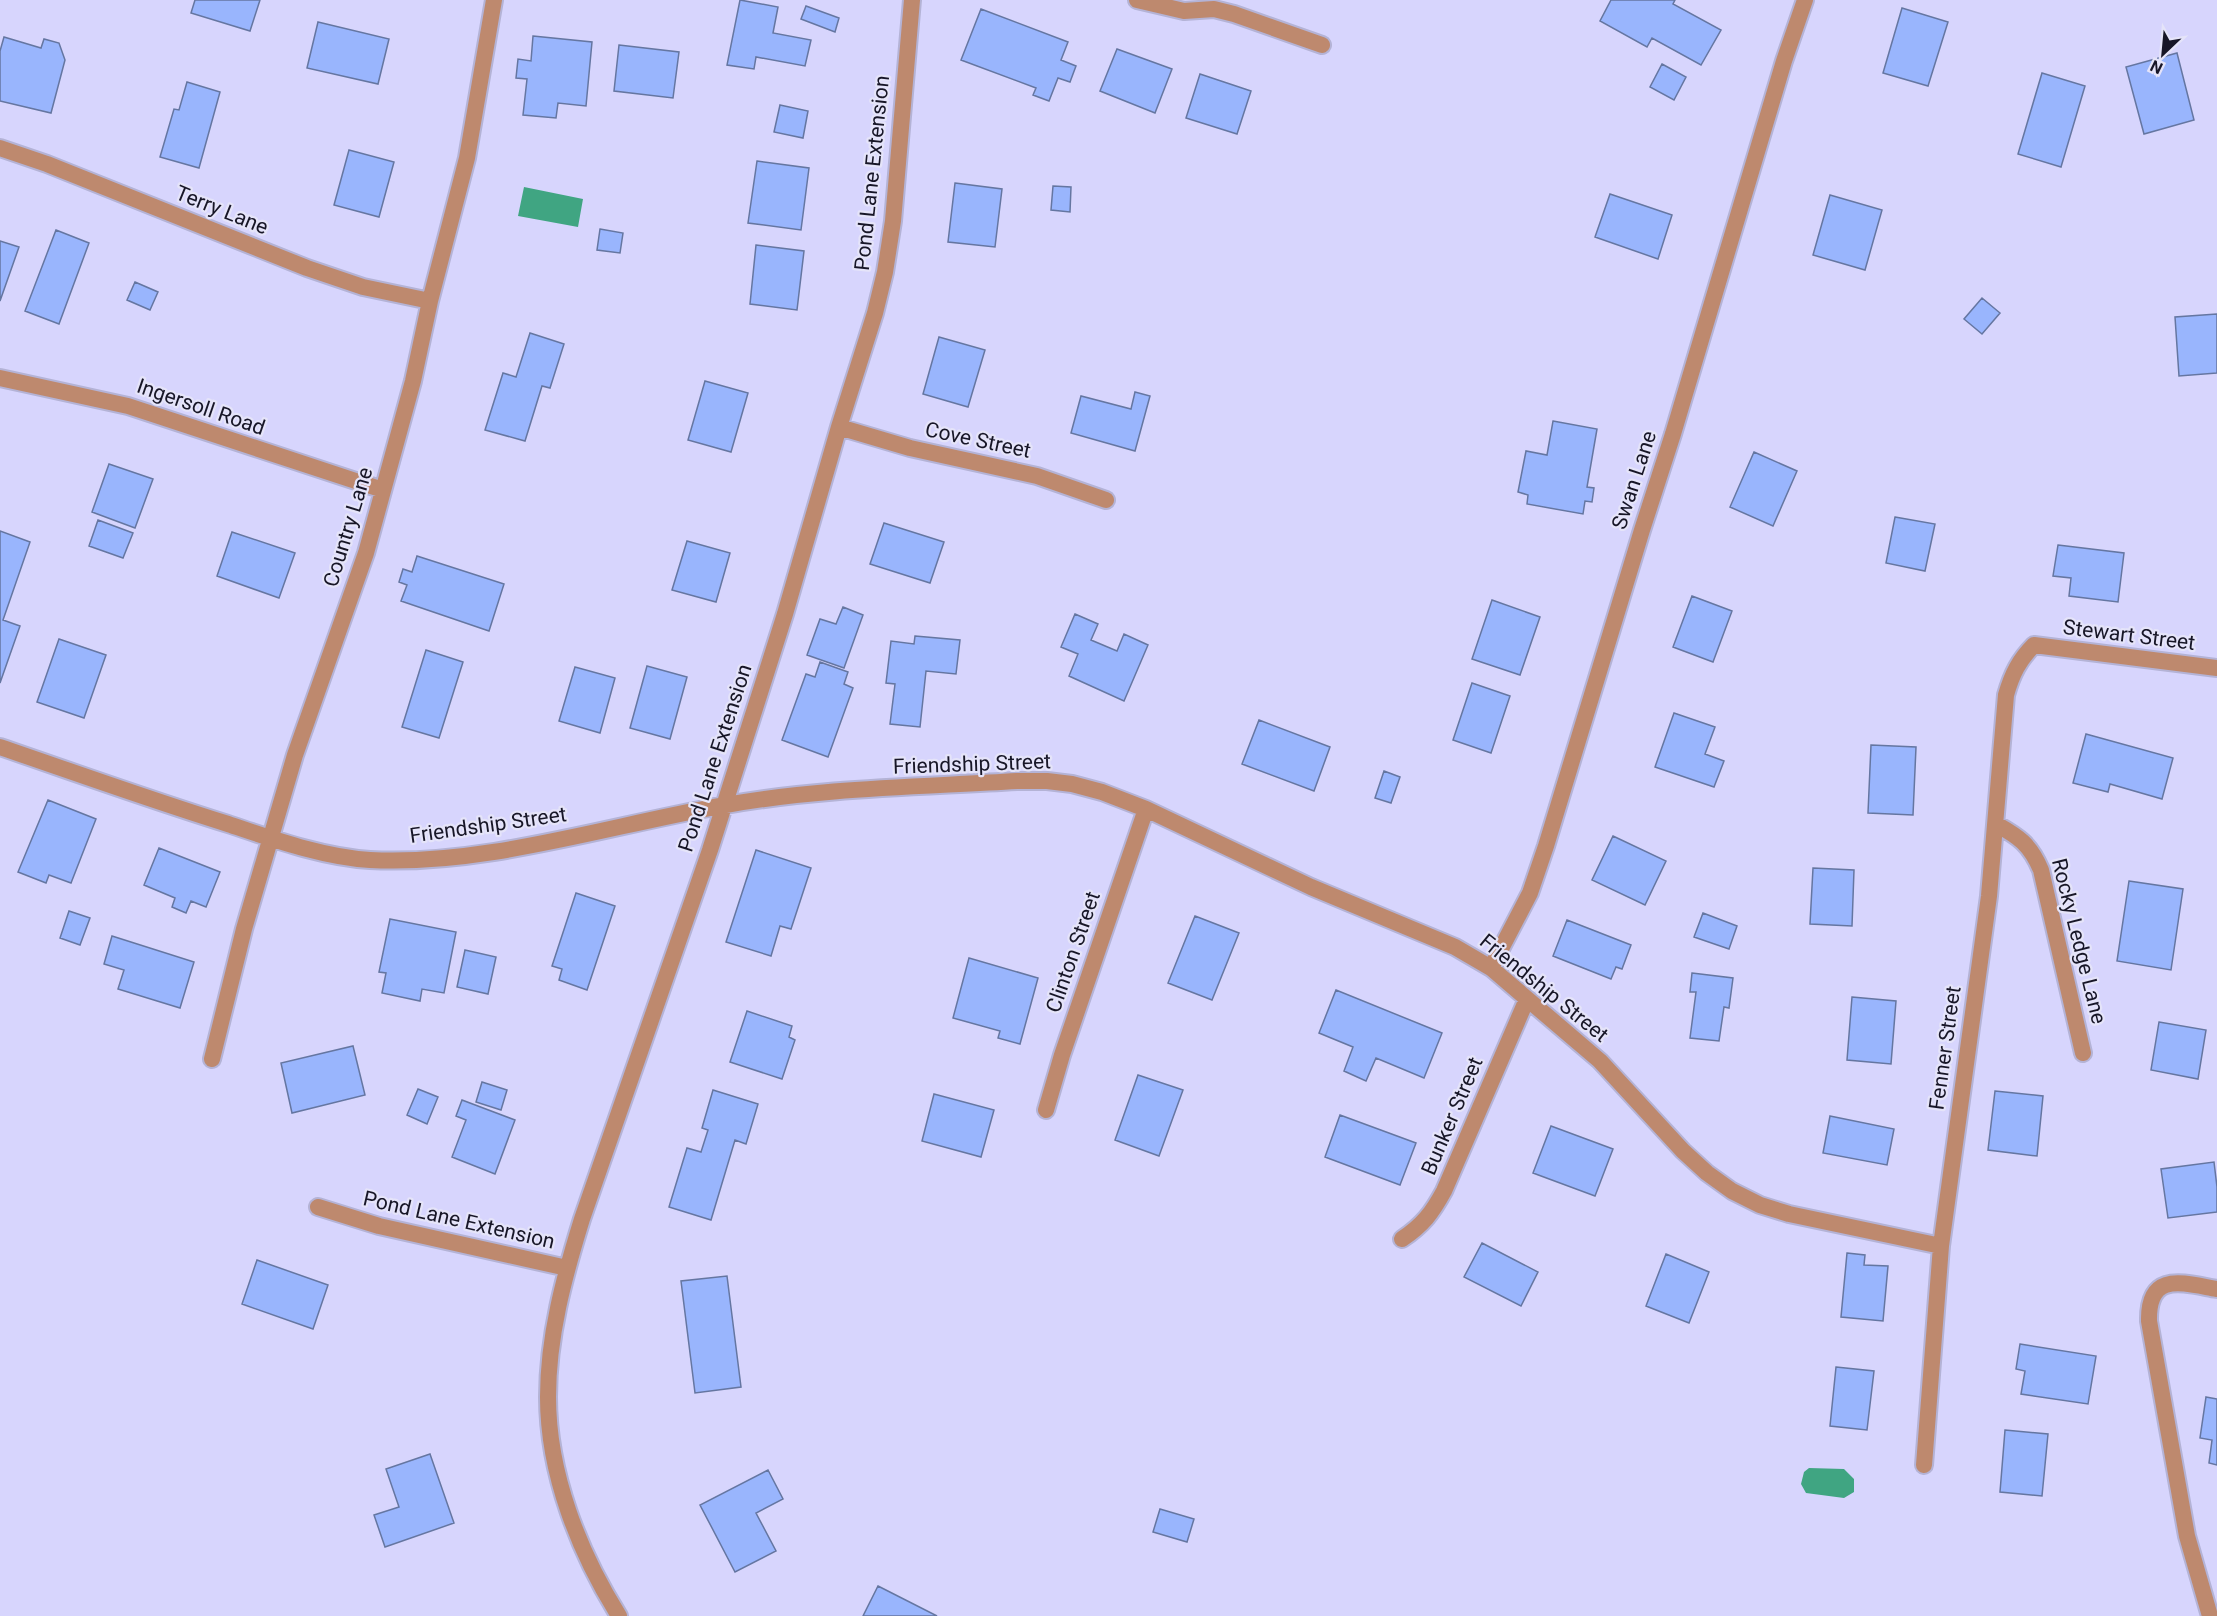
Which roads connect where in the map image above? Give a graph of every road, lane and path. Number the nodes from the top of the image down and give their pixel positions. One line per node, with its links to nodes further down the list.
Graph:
1 (494, 0): 7 (street, Country Lane)
2 (912, 0): 9 (street, Pond Lane Extension)
3 (1137, 0): 5 (street)
4 (1805, 0): 19 (street, Swan Lane)
5 (1322, 45)
6 (0, 148): 7 (street, Terry Lane)
7 (430, 301): 10 (street, Country Lane)
8 (0, 378): 10 (street, Ingersoll Road)
9 (839, 427): 11 (street, Cove Street); 15 (street, Pond Lane Extension)
10 (383, 490): 18 (street, Country Lane)
11 (1106, 500)
12 (2034, 645): 13 (street, Stewart Street); 17 (street, Fenner Street)
13 (2217, 668)
14 (0, 747): 18 (street, Friendship Street)
15 (724, 805): 16 (street, Friendship Street); 18 (street, Friendship Street); 27 (street, Pond Lane Extension)
16 (1146, 809): 19 (street, Friendship Street); 23 (street, Clinton Street)
17 (1996, 824): 21 (street, Rocky Ledge Lane); 26 (street, Fenner Street)
18 (270, 838): 22 (street, Country Lane)
19 (1491, 968): 20 (street, Friendship Street)
20 (1527, 999): 25 (street, Bunker Street); 26 (street, Friendship Street)
21 (2083, 1053)
22 (212, 1059)
23 (1046, 1110)
24 (318, 1207): 27 (street, Pond Lane Extension)
25 (1402, 1239)
26 (1941, 1246): 29 (street, Fenner Street)
27 (567, 1268): 30 (street)
28 (2217, 1289): 31 (street)
29 (1924, 1466)
30 (619, 1616)
31 (2210, 1616)

